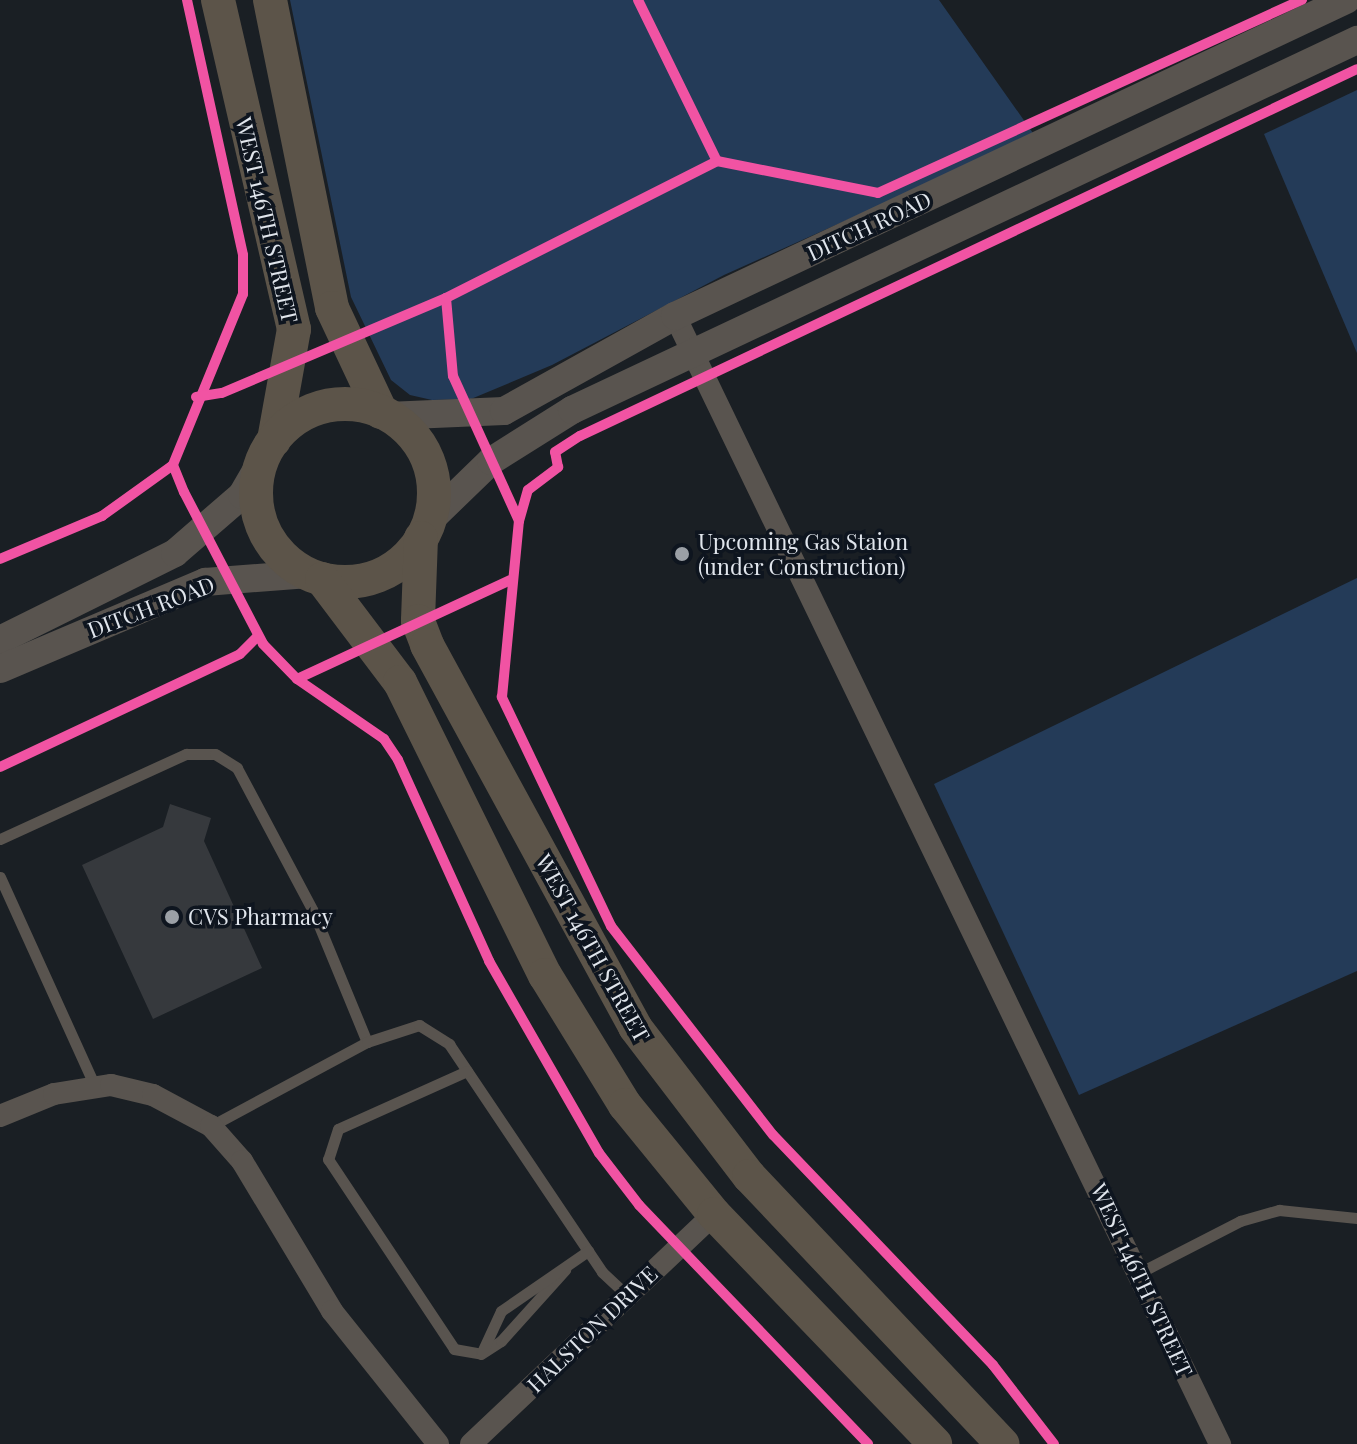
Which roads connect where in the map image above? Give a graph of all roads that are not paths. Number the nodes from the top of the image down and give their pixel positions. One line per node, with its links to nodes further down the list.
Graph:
1 (218, 0): 8 (main road, WEST 146TH STREET)
2 (270, 0): 7 (main road, WEST 146TH STREET)
3 (1346, 0): 5 (street, DITCH ROAD)
4 (1357, 40): 6 (street, DITCH ROAD)
5 (675, 316): 6 (street, WEST 146TH STREET); 7 (street, DITCH ROAD)
6 (692, 352): 9 (street, DITCH ROAD); 24 (street, WEST 146TH STREET)
7 (384, 414): 8 (main road); 9 (main road)
8 (268, 451): 10 (main road); 11 (street, DITCH ROAD)
9 (425, 530): 10 (main road); 30 (main road, WEST 146TH STREET)
10 (315, 577): 12 (street, DITCH ROAD); 20 (main road)
11 (0, 640)
12 (0, 669)
13 (0, 839): 15 (lane)
14 (0, 877): 17 (lane)
15 (367, 1042): 16 (lane); 19 (lane)
16 (467, 1071): 22 (lane); 26 (lane)
17 (95, 1086): 18 (street); 19 (street)
18 (0, 1116)
19 (211, 1126): 27 (street)
20 (714, 1214): 25 (street, HALSTON DRIVE); 29 (main road)
21 (1357, 1218): 24 (lane)
22 (588, 1251): 23 (lane); 25 (lane)
23 (565, 1270): 26 (lane); 26 (lane)
24 (1139, 1273): 31 (street, WEST 146TH STREET)
25 (627, 1295): 28 (street, HALSTON DRIVE)
26 (481, 1354)
27 (438, 1444)
28 (471, 1444)
29 (935, 1444)
30 (1002, 1444)
31 (1220, 1444)

